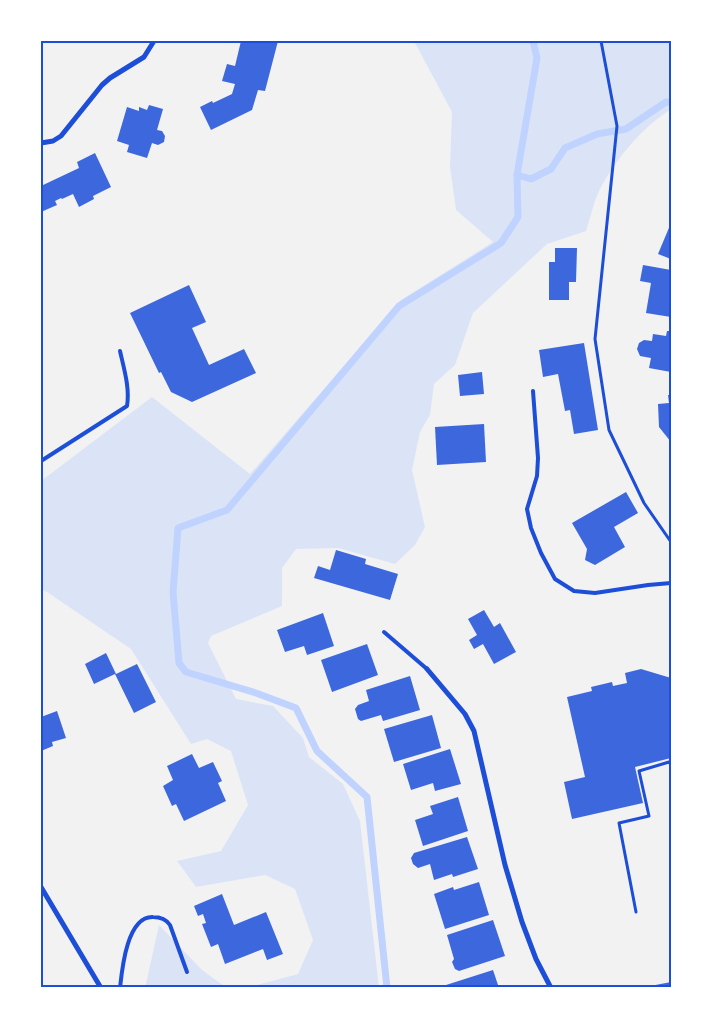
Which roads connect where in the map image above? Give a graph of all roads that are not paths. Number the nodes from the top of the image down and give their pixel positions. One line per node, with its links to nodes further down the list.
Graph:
1 (154, 41): 2 (street)
2 (41, 143)
3 (120, 351): 5 (lane)
4 (533, 392): 6 (lane)
5 (41, 461)
6 (671, 583)
7 (384, 632): 8 (lane)
8 (427, 669): 13 (street)
9 (41, 887): 11 (street)
10 (187, 972): 12 (lane)
11 (101, 988)
12 (120, 988)
13 (551, 988)

